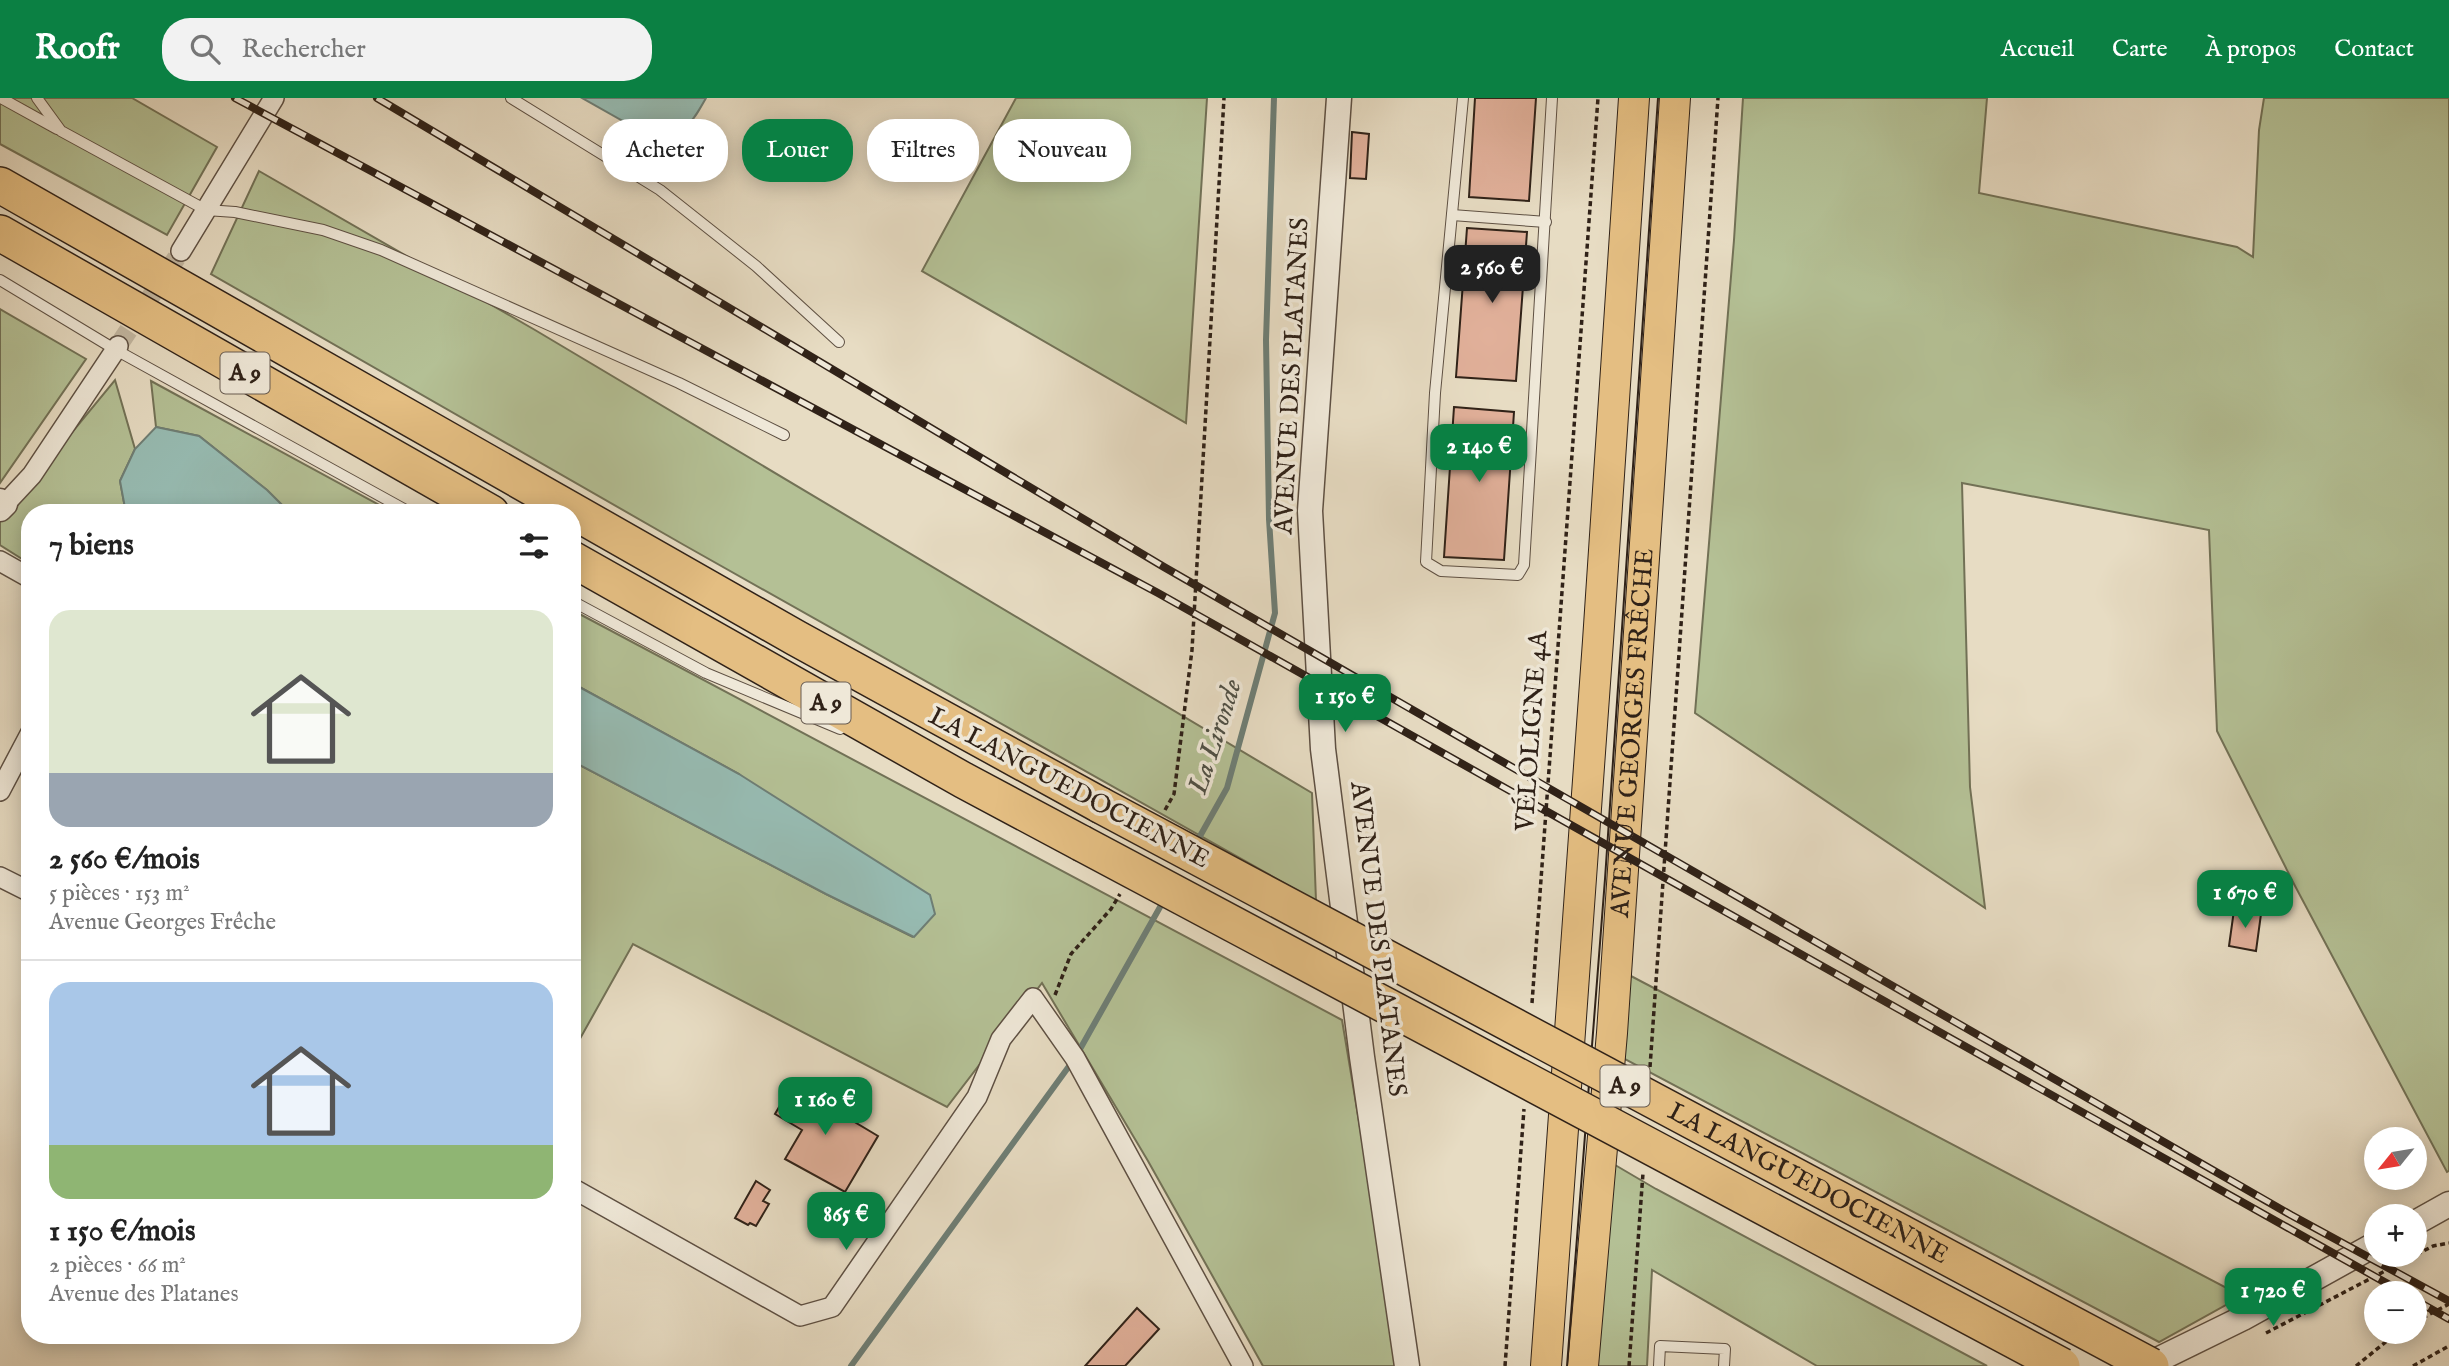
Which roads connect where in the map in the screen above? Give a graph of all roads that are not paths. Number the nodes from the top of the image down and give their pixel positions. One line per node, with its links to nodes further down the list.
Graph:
1 (1, 98): 10 (lane)
2 (37, 98): 10 (lane)
3 (274, 98): 12 (street)
4 (511, 98): 18 (lane)
5 (1339, 98): 42 (street, AVENUE DES PLATANES)
6 (1462, 98): 13 (lane)
7 (1552, 98): 14 (lane)
8 (1634, 98): 43 (main road, AVENUE GEORGES FRÊCHE)
9 (1675, 98): 44 (main road, AVENUE GEORGES FRÊCHE)
10 (61, 131): 12 (lane)
11 (0, 185): 23 (highway, LA LANGUEDOCIENNE / A 9, bridge)
12 (206, 210): 16 (street); 20 (lane)
13 (1452, 215): 14 (lane); 14 (lane)
14 (1546, 222)
15 (0, 233): 22 (highway, A 9)
16 (181, 251)
17 (0, 280): 19 (lane)
18 (839, 342)
19 (117, 348): 21 (lane); 24 (street)
20 (784, 435)
21 (395, 504)
22 (475, 504)
23 (561, 504)
24 (2, 505)
25 (581, 516): 49 (highway, LA LANGUEDOCIENNE / A 9, bridge)
26 (0, 561): 28 (street)
27 (581, 564): 33 (highway, LA LANGUEDOCIENNE / A 9)
28 (21, 573)
29 (581, 606): 30 (lane)
30 (848, 732)
31 (873, 743): 33 (lane)
32 (21, 751): 34 (street)
33 (963, 780): 47 (highway, LA LANGUEDOCIENNE / A 9, bridge)
34 (0, 791)
35 (0, 877): 36 (street)
36 (21, 888)
37 (581, 1193): 41 (street)
38 (2449, 1204): 39 (street)
39 (2427, 1216)
40 (2364, 1251): 48 (street)
41 (1243, 1366)
42 (1407, 1366)
43 (1546, 1366)
44 (1583, 1366)
45 (1659, 1366): 46 (lane)
46 (1724, 1366)
47 (2062, 1366)
48 (2145, 1366)
49 (2151, 1366)

